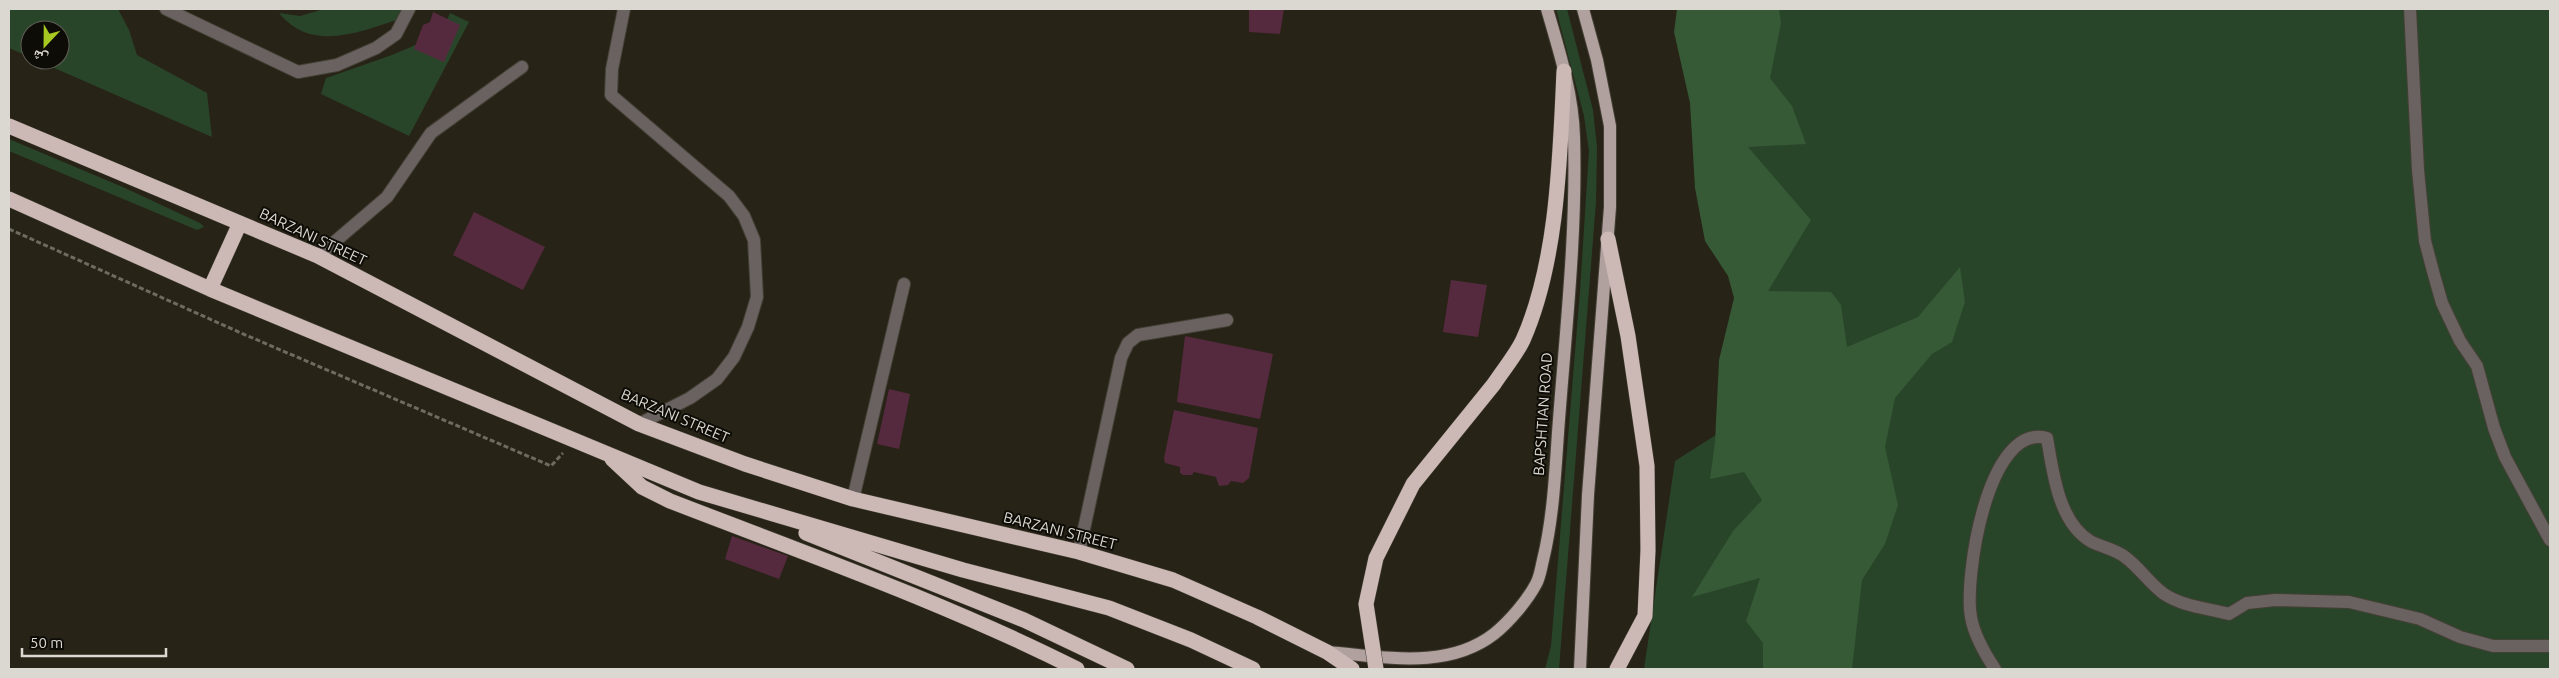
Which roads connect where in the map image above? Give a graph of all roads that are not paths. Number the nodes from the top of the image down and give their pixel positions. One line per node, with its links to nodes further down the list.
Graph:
1 (166, 9): 2 (street)
2 (408, 9)
3 (624, 9): 17 (street)
4 (1547, 9): 8 (main road, BAPSHTIAN ROAD)
5 (1583, 9): 12 (main road)
6 (2410, 9): 21 (street)
7 (522, 67): 13 (street)
8 (1564, 71): 24 (main road, BAPSHTIAN ROAD); 29 (highway, bridge)
9 (9, 126): 11 (highway, BARZANI STREET)
10 (9, 199): 15 (highway)
11 (240, 223): 13 (highway, BARZANI STREET); 15 (highway)
12 (1608, 239): 30 (main road); 31 (highway)
13 (318, 256): 17 (highway, BARZANI STREET)
14 (904, 284): 20 (street)
15 (210, 289): 18 (highway)
16 (1227, 320): 22 (street)
17 (639, 424): 20 (highway, BARZANI STREET)
18 (608, 454): 19 (highway); 25 (highway)
19 (699, 492): 26 (highway); 27 (highway)
20 (853, 499): 22 (highway, BARZANI STREET)
21 (2550, 540)
22 (1080, 552): 24 (highway, BARZANI STREET)
23 (2550, 646): 32 (street)
24 (1327, 652): 28 (highway, BARZANI STREET)
25 (1078, 669)
26 (1127, 669)
27 (1253, 669)
28 (1352, 669)
29 (1376, 669)
30 (1580, 669)
31 (1616, 669)
32 (1995, 669)

